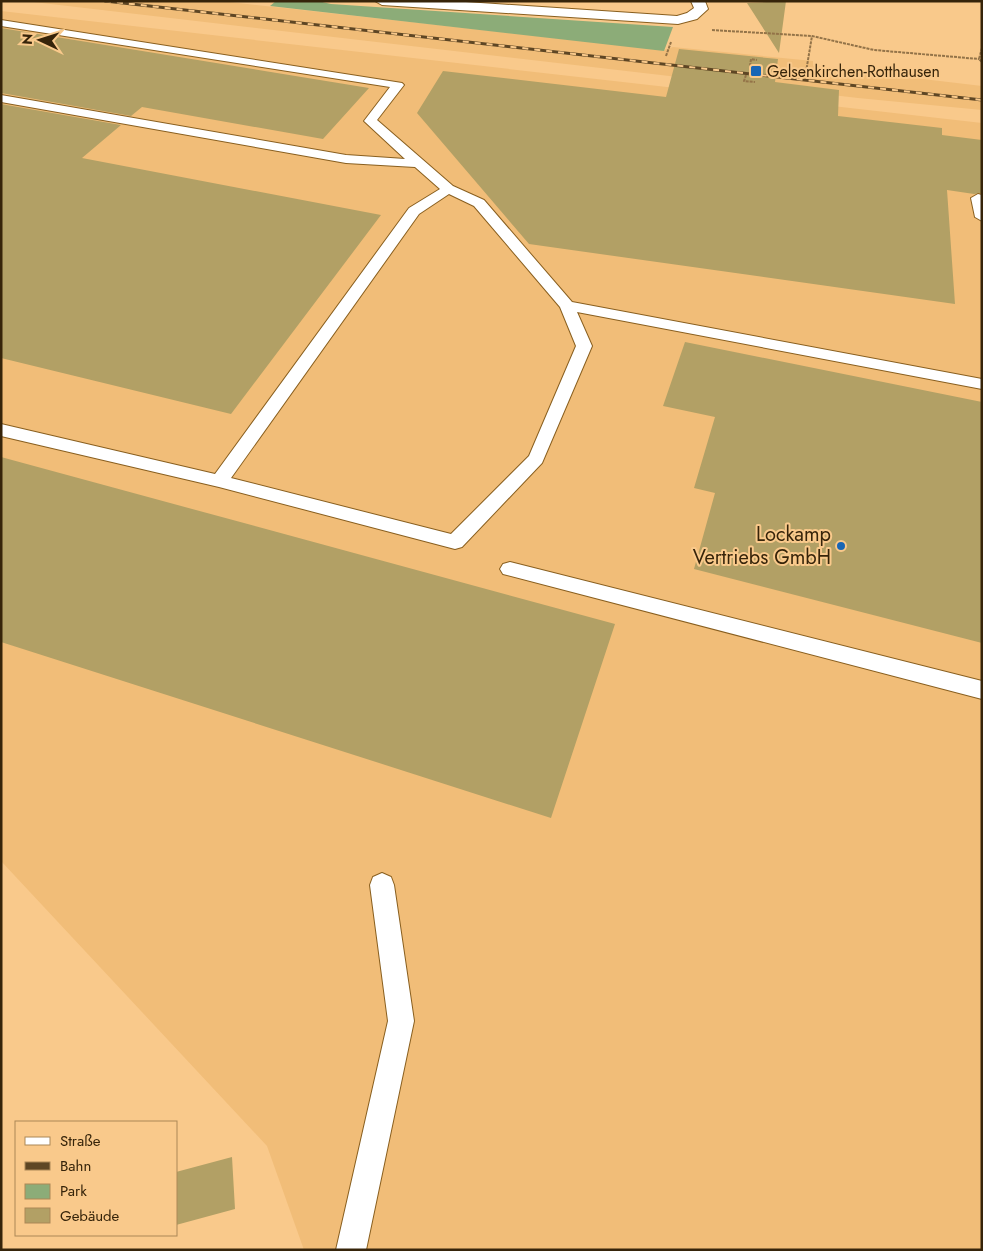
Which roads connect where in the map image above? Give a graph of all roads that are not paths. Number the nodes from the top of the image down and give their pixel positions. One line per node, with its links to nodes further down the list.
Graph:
1 (382, 1): 2 (street)
2 (698, 1)
3 (1, 22): 5 (lane)
4 (1, 98): 5 (lane)
5 (418, 163): 6 (lane)
6 (448, 189): 9 (lane); 12 (lane)
7 (978, 198): 8 (lane)
8 (982, 217)
9 (567, 306): 10 (lane); 12 (lane)
10 (982, 384)
11 (1, 430): 12 (lane)
12 (219, 481)
13 (510, 569): 14 (lane)
14 (982, 690)
15 (382, 885): 16 (lane)
16 (351, 1250)

